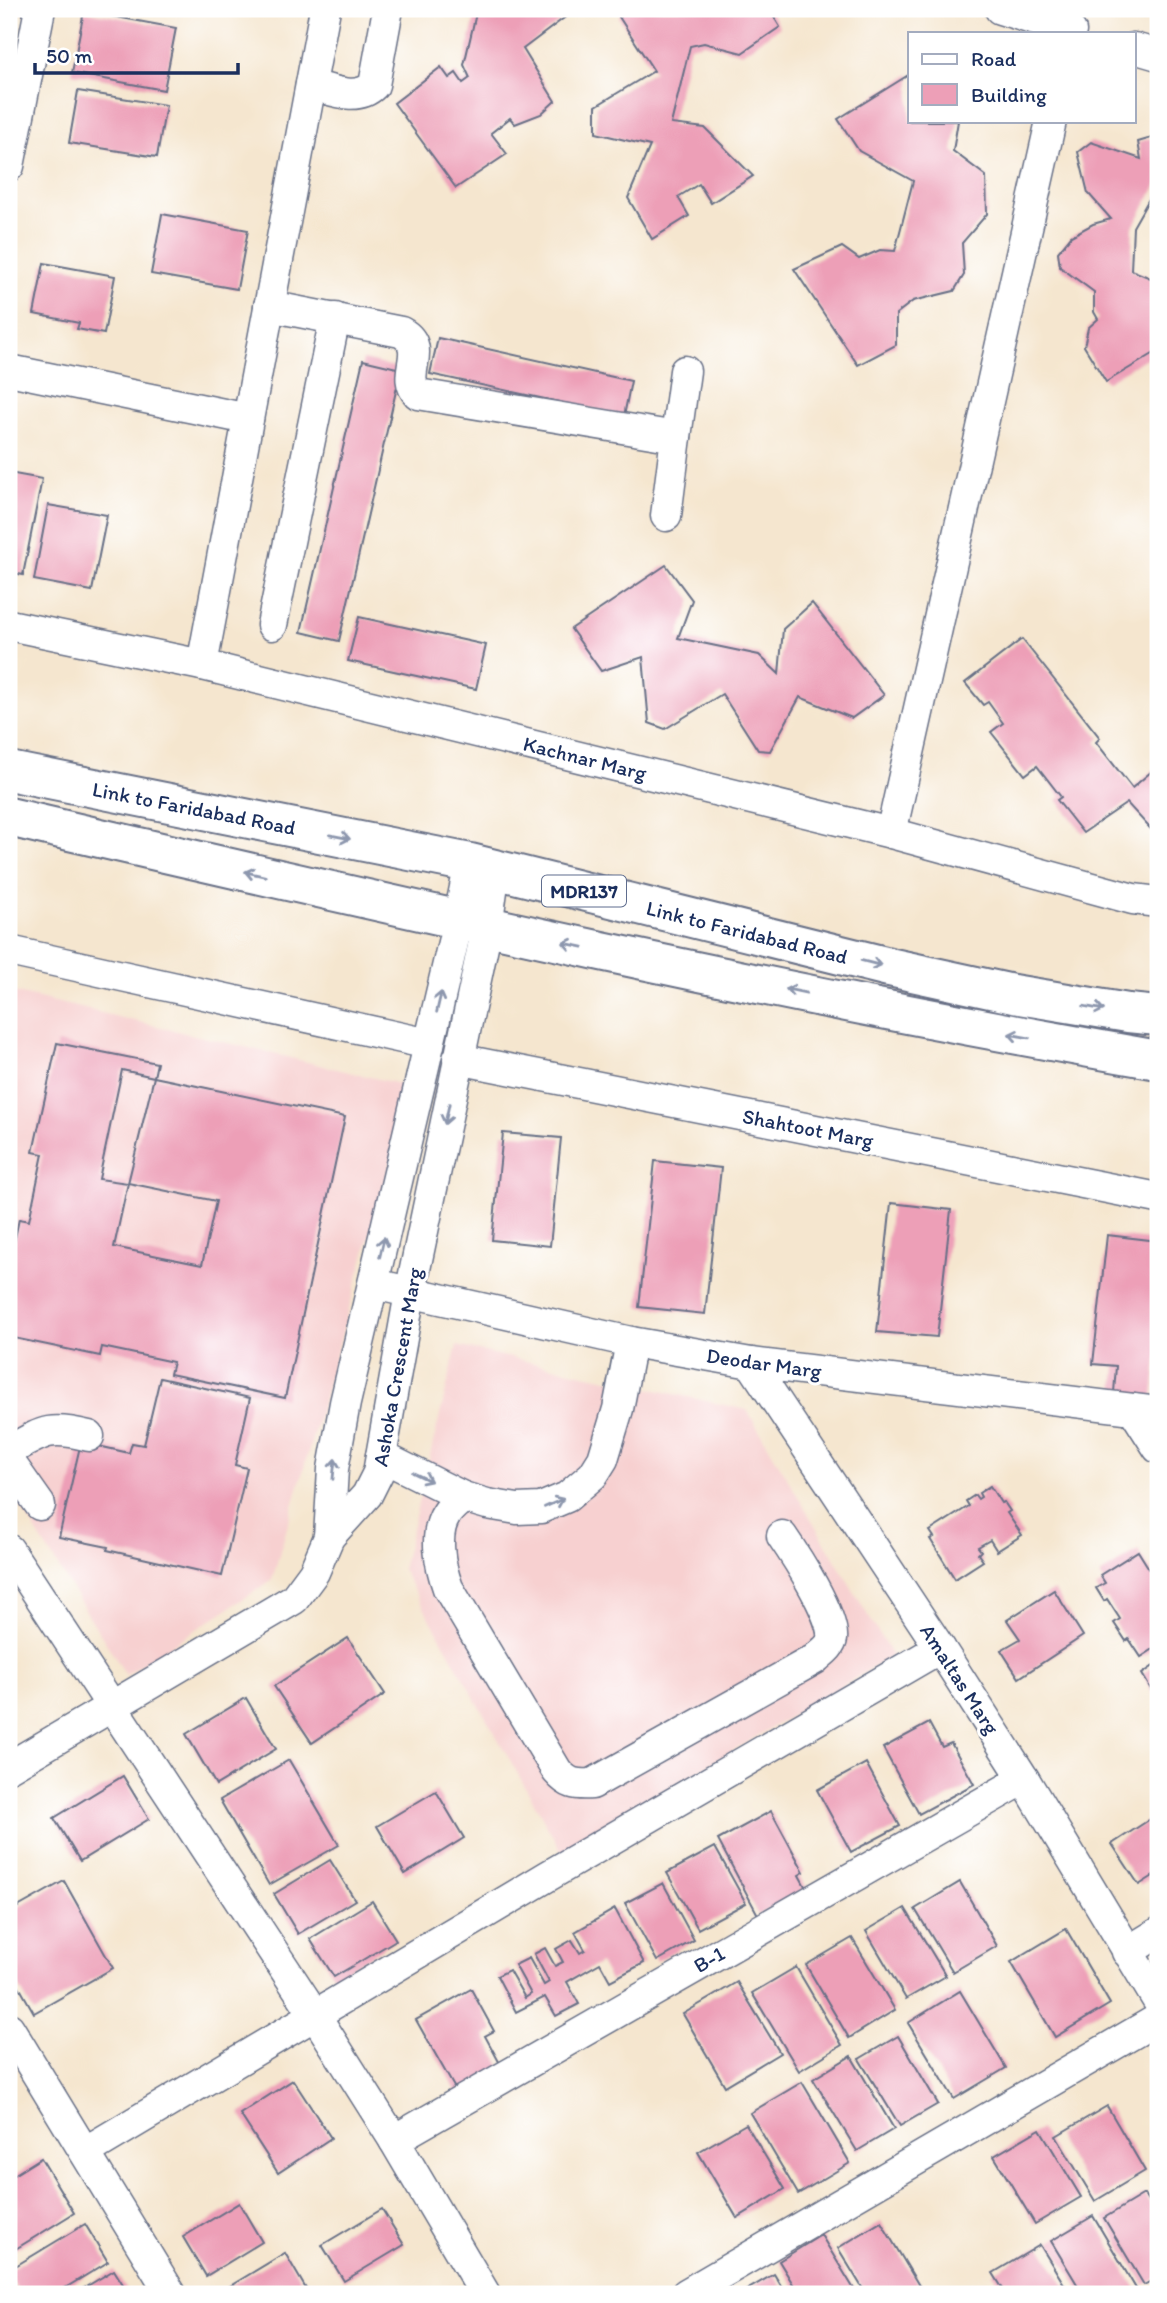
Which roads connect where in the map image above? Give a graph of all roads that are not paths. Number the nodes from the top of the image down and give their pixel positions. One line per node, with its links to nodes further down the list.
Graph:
1 (40, 9): 10 (street)
2 (325, 9): 8 (street)
3 (387, 9): 8 (street)
4 (1000, 9): 5 (street)
5 (1074, 26)
6 (1136, 49): 7 (street)
7 (1158, 55)
8 (311, 85): 12 (street)
9 (1051, 122): 24 (street)
10 (12, 134): 11 (street)
11 (9, 166)
12 (269, 306): 13 (street); 16 (street)
13 (335, 318): 17 (street); 20 (street)
14 (9, 370): 16 (street)
15 (685, 371): 17 (street)
16 (248, 419): 21 (street)
17 (676, 437): 18 (street)
18 (666, 516)
19 (9, 625): 21 (street, Kachnar Marg)
20 (272, 625)
21 (202, 665): 24 (street, Kachnar Marg)
22 (9, 771): 25 (main road, Link to Faridabad Road / MDR137, one-way to 25)
23 (9, 817): 27 (main road, Link to Faridabad Road / MDR137, one-way to 23)
24 (891, 833): 26 (street, Kachnar Marg)
25 (483, 866): 27 (street); 29 (main road, Link to Faridabad Road / MDR137, one-way to 29)
26 (1158, 902)
27 (473, 924): 30 (street, one-way to 27); 31 (street, Ashoka Crescent Marg); 32 (main road, Link to Faridabad Road / MDR137, one-way to 27)
28 (9, 951): 30 (street)
29 (1158, 1016)
30 (429, 1044): 34 (street, one-way to 30)
31 (458, 1059): 33 (street, Shahtoot Marg); 35 (street, Ashoka Crescent Marg, one-way to 35)
32 (1158, 1060)
33 (1158, 1198)
34 (374, 1284): 35 (street, Deodar Marg); 47 (street, one-way to 34)
35 (410, 1293): 36 (street, Deodar Marg); 42 (street, Ashoka Crescent Marg)
36 (631, 1342): 37 (street, Deodar Marg); 44 (street, one-way to 36)
37 (751, 1363): 38 (street, Deodar Marg); 49 (street, Amaltas Marg)
38 (1146, 1410): 40 (street)
39 (89, 1436): 41 (street)
40 (1158, 1448)
41 (9, 1451)
42 (381, 1456): 44 (street, one-way to 44); 47 (street, Ashoka Crescent Marg)
43 (9, 1461): 45 (street)
44 (463, 1497): 46 (street)
45 (40, 1505)
46 (782, 1536)
47 (329, 1537): 50 (street, Ashoka Crescent Marg)
48 (9, 1550): 50 (street)
49 (940, 1648): 52 (street, Amaltas Marg); 56 (street)
50 (113, 1707): 51 (street, Ashoka Crescent Marg); 56 (street)
51 (9, 1767)
52 (1024, 1779): 54 (street, Amaltas Marg); 59 (street, B-1)
53 (1158, 1933): 54 (street)
54 (1127, 1952): 55 (street, Amaltas Marg)
55 (1158, 2001)
56 (315, 2015): 59 (street); 60 (street)
57 (1158, 2019): 63 (street)
58 (9, 2028): 60 (street)
59 (394, 2140): 62 (street)
60 (85, 2152): 61 (street)
61 (171, 2294)
62 (485, 2294)
63 (686, 2294)

